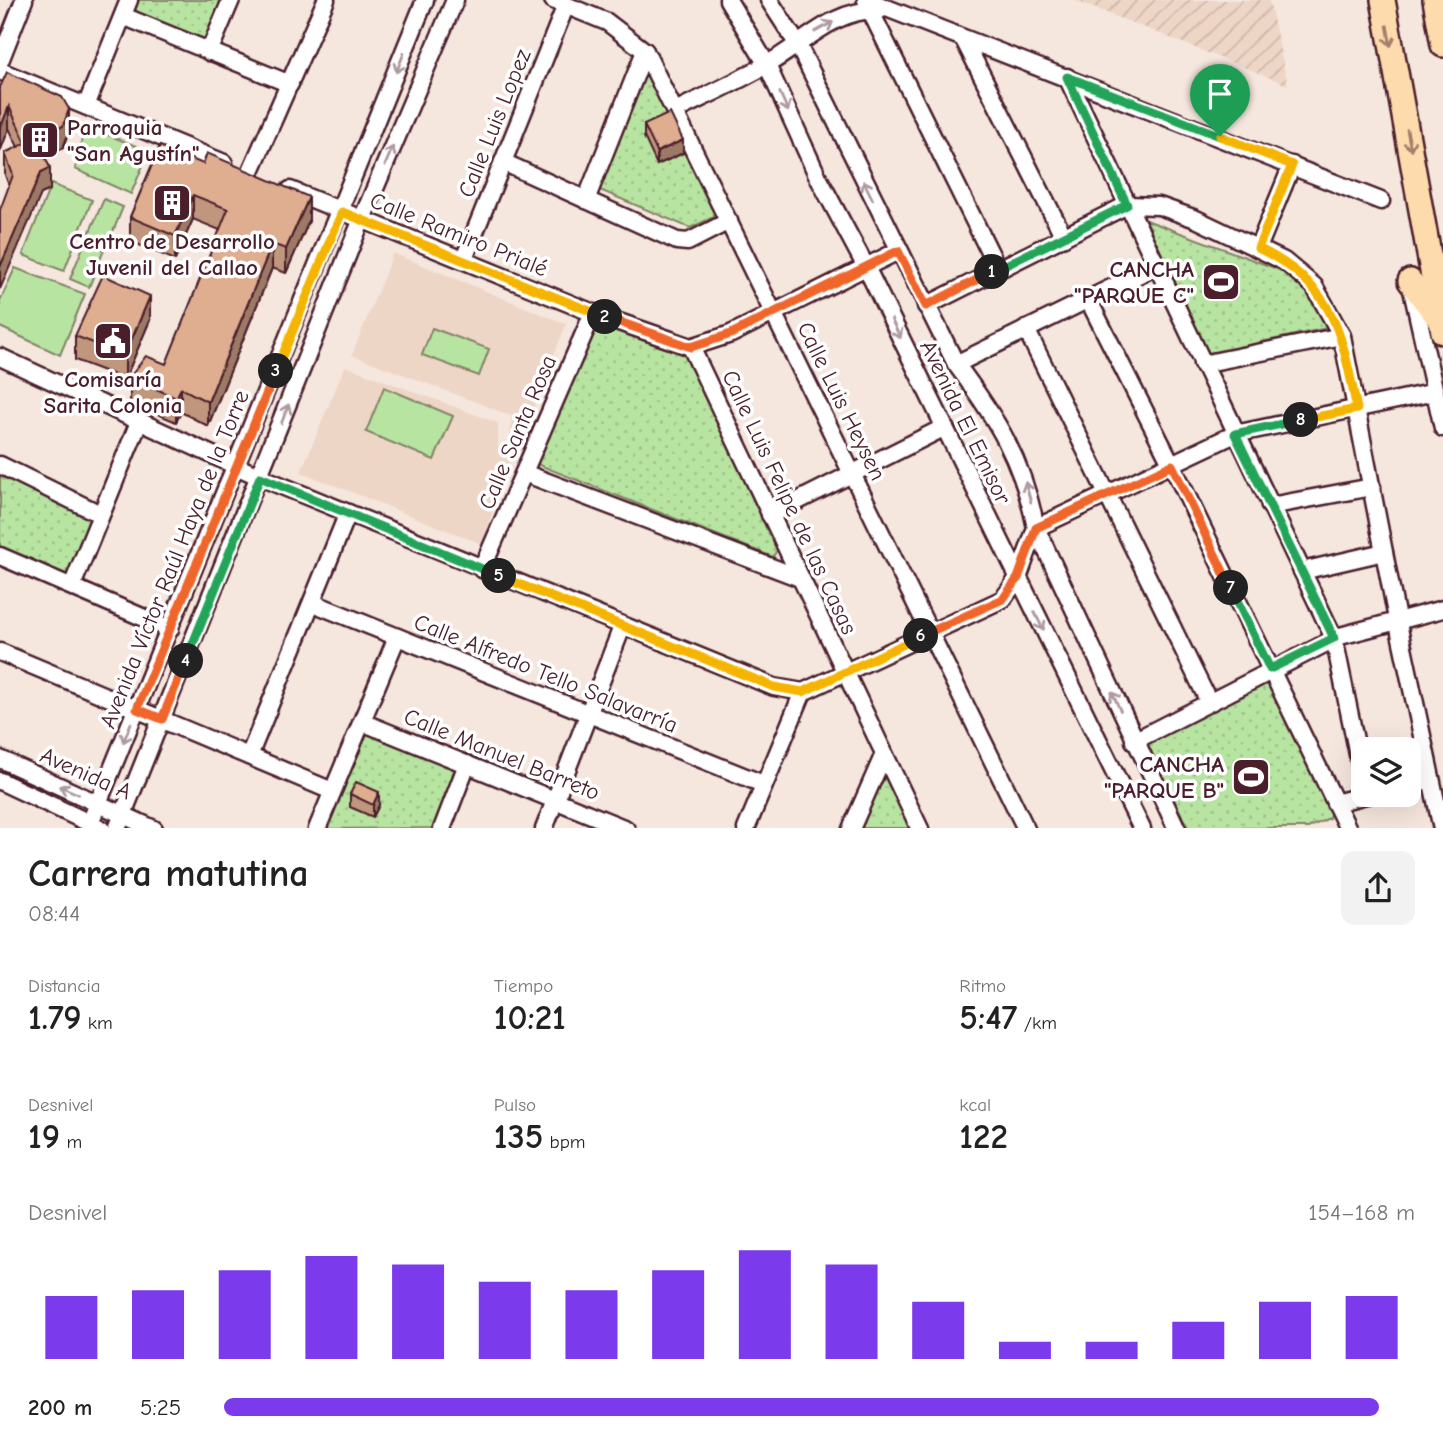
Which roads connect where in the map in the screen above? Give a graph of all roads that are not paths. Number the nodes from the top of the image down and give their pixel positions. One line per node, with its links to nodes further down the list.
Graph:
1 (24, 0): 19 (street)
2 (129, 0): 13 (street)
3 (231, 0): 18 (street)
4 (326, 0): 23 (street)
5 (425, 0): 32 (street, Avenida Víctor Raúl Haya de la Torre, one-way to 32)
6 (455, 0): 33 (street, one-way to 6)
7 (728, 0): 20 (street, Avenida El Emisor)
8 (769, 0): 15 (street, Avenida El Emisor)
9 (1383, 0): 43 (highway, one-way to 43)
10 (1436, 0): 16 (highway)
11 (559, 2): 17 (street, Calle Luis Heysen); 26 (street, Calle Luis Lopez)
12 (868, 5): 14 (street); 15 (street, one-way to 12); 41 (street)
13 (123, 16): 18 (street); 24 (street)
14 (964, 40): 22 (street); 35 (street)
15 (798, 45): 20 (street); 37 (street, Avenida El Emisor, one-way to 15)
16 (1443, 46)
17 (645, 51): 25 (street, Calle Luis Heysen); 29 (street)
18 (209, 52): 23 (street)
19 (0, 61)
20 (767, 65): 25 (street); 40 (street, Avenida El Emisor, one-way to 40)
21 (0, 71): 24 (street, Calle Ramiro Prialé)
22 (1067, 77): 27 (street); 31 (street)
23 (290, 84): 28 (street)
24 (86, 106): 28 (street, Calle Ramiro Prialé)
25 (675, 111): 34 (street, Calle Luis Heysen)
26 (503, 162): 29 (street); 38 (street, Calle Luis Lopez)
27 (1292, 165): 30 (street); 36 (street)
28 (262, 178): 32 (street, Calle Ramiro Prialé)
29 (586, 200): 34 (street)
30 (1381, 201)
31 (1127, 205): 35 (street); 36 (street); 39 (street)
32 (342, 212): 33 (street, Calle Ramiro Prialé); 63 (street, Avenida Víctor Raúl Haya de la Torre)
33 (362, 219): 38 (street, Calle Ramiro Prialé); 66 (street, one-way to 33)
34 (729, 221): 46 (street, Calle Luis Heysen)
35 (1064, 237): 41 (street)
36 (1258, 248): 50 (street)
37 (898, 251): 40 (street); 45 (street, Avenida El Emisor)
38 (464, 259): 47 (street, Calle Ramiro Prialé)
39 (1156, 265): 44 (street); 54 (street)
40 (866, 267): 46 (street); 58 (street, Avenida El Emisor, one-way to 58)
41 (998, 269): 45 (street)
42 (1410, 281): 49 (highway); 55 (street)
43 (1438, 282): 49 (highway)
44 (1088, 299): 48 (street); 62 (street)
45 (926, 306): 53 (street, Avenida El Emisor)
46 (773, 312): 51 (street); 65 (street, Calle Luis Heysen)
47 (593, 313): 51 (street, Calle Ramiro Prialé); 64 (street, Calle Santa Rosa)
48 (1026, 329): 53 (street); 68 (street)
49 (1443, 330)
50 (1342, 336): 54 (street); 56 (street)
51 (691, 347): 72 (street, Calle Luis Felipe de las Casas)
52 (0, 358): 57 (street)
53 (956, 364): 73 (street, Avenida El Emisor, one-way to 53)
54 (1202, 364): 60 (street)
55 (1435, 392): 56 (street); 59 (street)
56 (1357, 409): 60 (street); 67 (street)
57 (139, 422): 63 (street); 71 (street)
58 (943, 428): 65 (street); 79 (street, Avenida El Emisor)
59 (1443, 428)
60 (1235, 434): 62 (street); 69 (street)
61 (0, 465): 71 (street)
62 (1172, 465): 68 (street); 90 (street)
63 (236, 466): 66 (street); 85 (street, Avenida Víctor Raúl Haya de la Torre)
64 (524, 473): 76 (street, Calle Santa Rosa); 78 (street)
65 (853, 475): 72 (street); 86 (street, Calle Luis Heysen)
66 (260, 477): 70 (street); 96 (street)
67 (1372, 487): 69 (street); 74 (street)
68 (1109, 495): 73 (street); 93 (street)
69 (1270, 506): 77 (street)
70 (348, 513): 76 (street); 81 (street)
71 (100, 514): 80 (street)
72 (770, 514): 78 (street, Calle Luis Felipe de las Casas)
73 (1036, 528): 79 (street); 99 (street, Avenida El Emisor, one-way to 73)
74 (1384, 552): 77 (street); 83 (street)
75 (0, 556): 80 (street)
76 (482, 569): 84 (street)
77 (1301, 570): 88 (street)
78 (800, 578): 91 (street, Calle Luis Felipe de las Casas)
79 (1018, 578): 86 (street); 125 (street, Avenida El Emisor, one-way to 125)
80 (72, 586): 85 (street)
81 (313, 603): 87 (street, Calle Alfredo Tello Salavarría); 101 (street)
82 (1443, 609): 83 (street)
83 (1397, 619): 88 (street); 104 (street)
84 (622, 627): 92 (street); 95 (street)
85 (170, 629): 94 (street, Avenida Víctor Raúl Haya de la Torre)
86 (930, 632): 91 (street); 124 (street, Calle Luis Heysen)
87 (397, 637): 95 (street, Calle Alfredo Tello Salavarría); 97 (street)
88 (1334, 638): 90 (street); 98 (street)
89 (0, 652): 94 (street)
90 (1270, 669): 93 (street); 111 (street)
91 (845, 672): 92 (street); 100 (street, Calle Luis Felipe de las Casas)
92 (803, 692): 107 (street)
93 (1209, 702): 99 (street)
94 (137, 709): 96 (street); 112 (street, Avenida Víctor Raúl Haya de la Torre, one-way to 112)
95 (588, 715): 107 (street, Calle Alfredo Tello Salavarría); 110 (street)
96 (162, 719): 101 (street); 113 (street)
97 (362, 722): 103 (street, Calle Manuel Barreto); 108 (street)
98 (1354, 737)
99 (1134, 741): 126 (street, Avenida El Emisor)
100 (884, 754): 122 (street); 123 (street, Calle Luis Felipe de las Casas)
101 (249, 756): 108 (street)
102 (0, 759): 112 (street, Avenida A, one-way to 102)
103 (467, 764): 110 (street, Calle Manuel Barreto); 118 (street)
104 (1432, 779): 106 (street); 127 (street)
105 (0, 782): 114 (street, Avenida A)
106 (1421, 782)
107 (763, 784): 121 (street)
108 (332, 791): 117 (street)
109 (1351, 799): 111 (street)
110 (556, 800): 119 (street); 120 (street, Calle Manuel Barreto)
111 (1335, 803): 115 (street)
112 (98, 804): 113 (street, Avenida A); 114 (street, Avenida Víctor Raúl Haya de la Torre)
113 (120, 821): 116 (street, Avenida A)
114 (96, 826)
115 (1340, 826)
116 (154, 828)
117 (317, 828)
118 (442, 828)
119 (544, 828)
120 (626, 828)
121 (746, 828)
122 (851, 828)
123 (920, 828)
124 (1026, 828)
125 (1142, 828)
126 (1177, 828)
127 (1442, 828)

